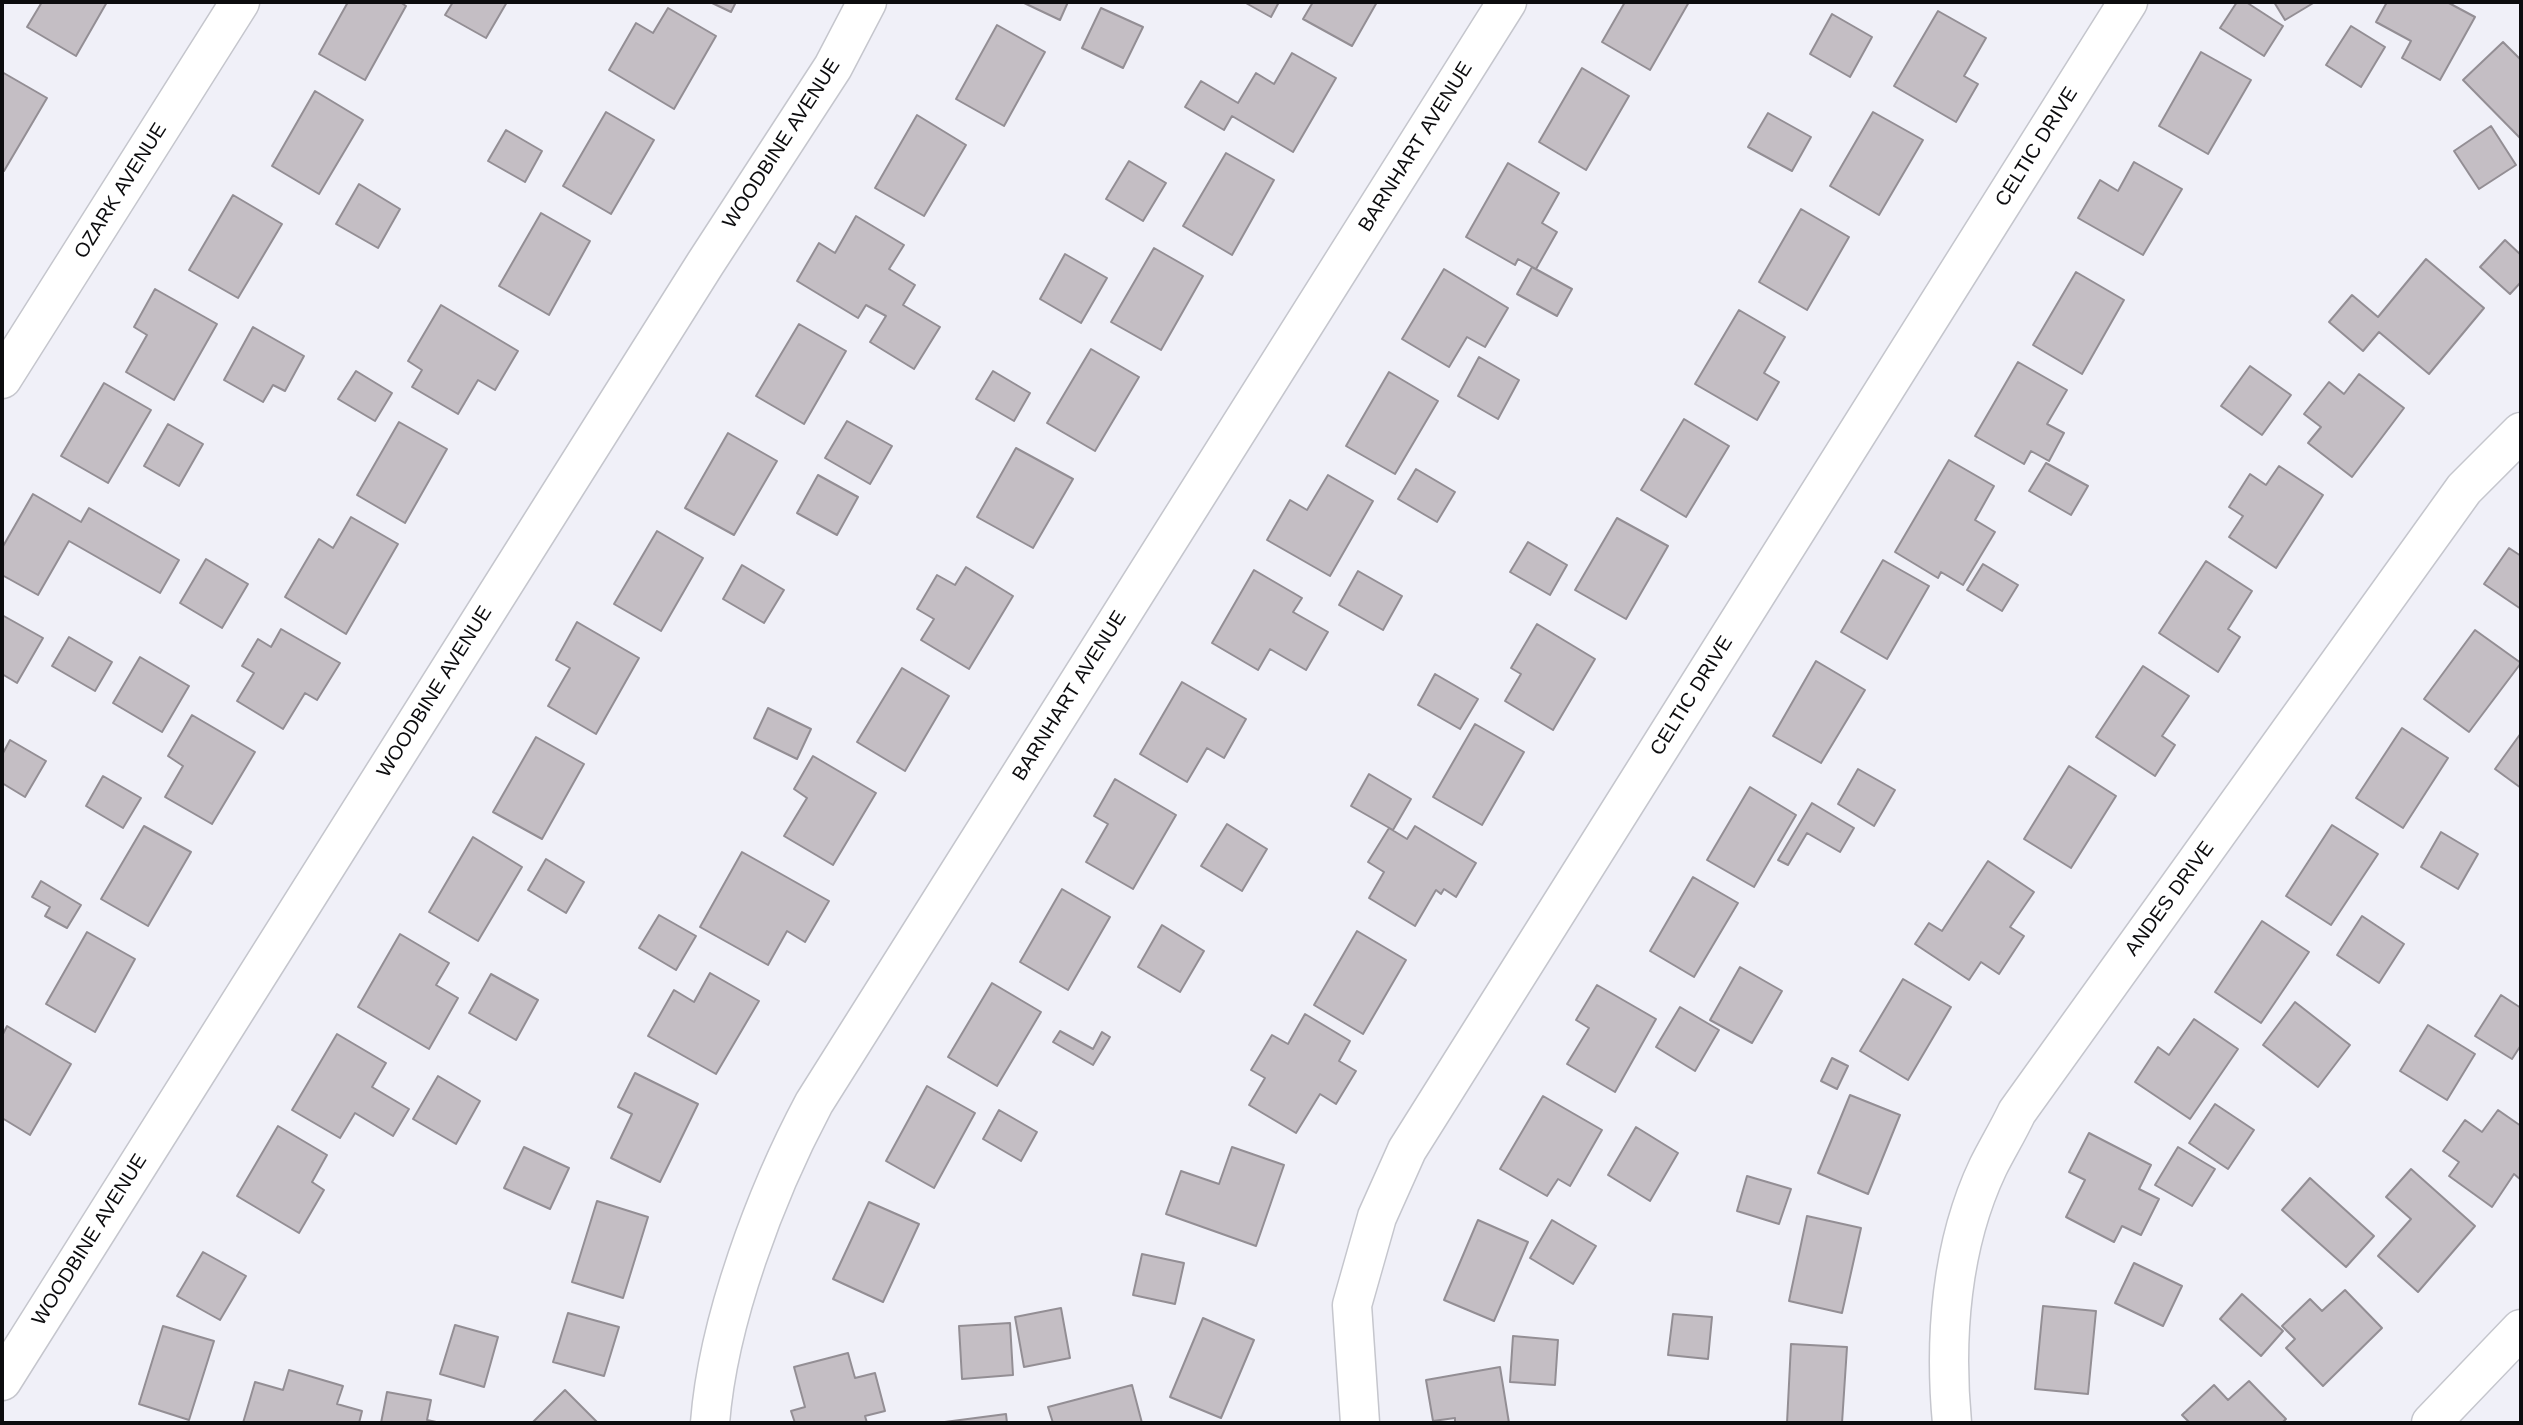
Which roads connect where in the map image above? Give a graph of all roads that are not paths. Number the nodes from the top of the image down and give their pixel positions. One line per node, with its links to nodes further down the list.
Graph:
1 (240, 2): 5 (street, OZARK AVENUE)
2 (867, 2): 8 (street, WOODBINE AVENUE)
3 (1507, 2): 9 (street, BARNHART AVENUE)
4 (2128, 2): 10 (street, CELTIC DRIVE)
5 (2, 379)
6 (2521, 432): 11 (street, ANDES DRIVE)
7 (2521, 1329): 12 (street)
8 (2, 1381)
9 (710, 1423)
10 (1360, 1423)
11 (1952, 1423)
12 (2431, 1423)

